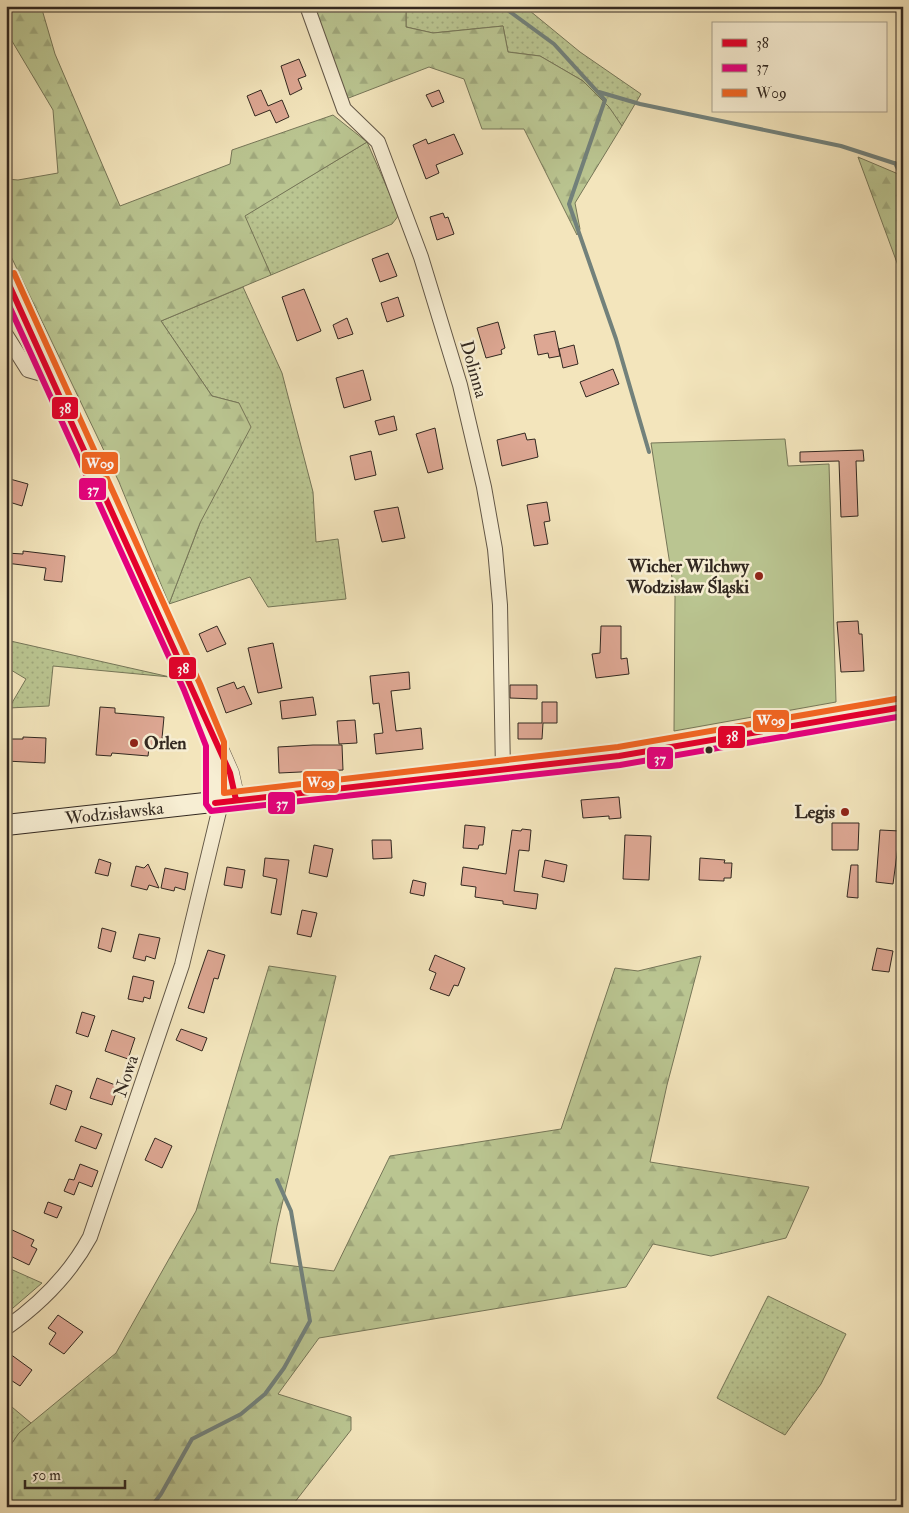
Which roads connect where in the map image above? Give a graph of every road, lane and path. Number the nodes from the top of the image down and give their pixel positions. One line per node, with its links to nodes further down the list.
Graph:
1 (307, 6): 6 (street, Dolinna)
2 (6, 278): 4 (street)
3 (6, 335): 4 (street)
4 (49, 370): 7 (street)
5 (903, 707): 6 (main road, Wodzisławska)
6 (503, 771): 7 (main road, Wodzisławska)
7 (224, 802): 8 (main road, Wodzisławska); 9 (street, Nowa)
8 (6, 826)
9 (6, 1328)

